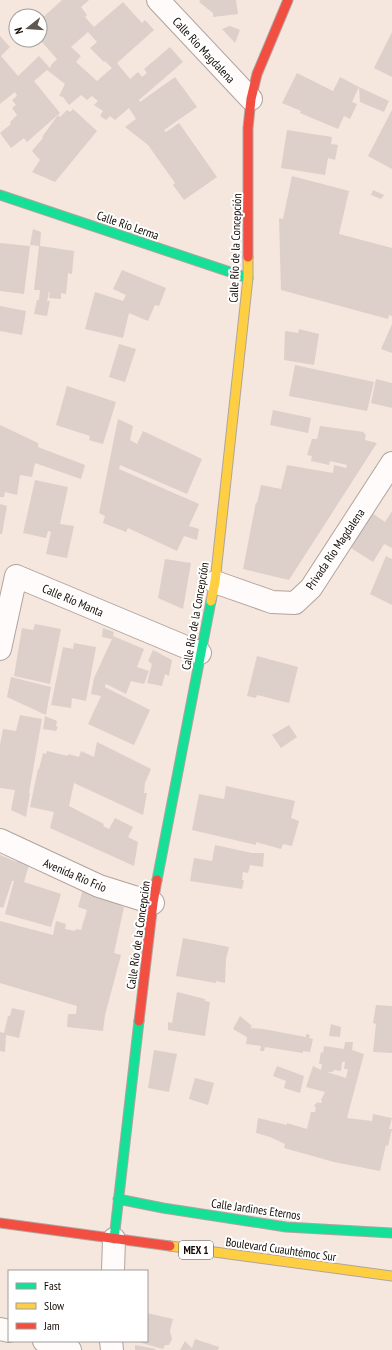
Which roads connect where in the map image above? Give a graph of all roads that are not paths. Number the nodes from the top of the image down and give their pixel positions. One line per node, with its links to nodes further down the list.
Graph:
1 (158, 0): 3 (street, Calle Río Magdalena)
2 (288, 0): 3 (street, Calle Río de la Concepción)
3 (251, 99): 5 (street, Calle Río de la Concepción)
4 (0, 195): 5 (street, Calle Río Lerma)
5 (248, 278): 7 (street, Calle Río de la Concepción)
6 (392, 463): 7 (street, Privada Río Magdalena)
7 (215, 582): 9 (street, Calle Río de la Concepción)
8 (0, 649): 9 (street, Calle Río Manta)
9 (200, 653): 11 (street, Calle Río de la Concepción)
10 (0, 840): 11 (street, Avenida Río Frío)
11 (153, 903): 12 (street, Calle Río de la Concepción)
12 (118, 1199): 14 (street, Calle Jardines Eternos); 15 (street, Calle Río de la Concepción)
13 (0, 1223): 15 (street, Boulevard Cuauhtémoc Sur / MEX 1)
14 (392, 1233)
15 (114, 1239): 16 (street); 17 (street, Boulevard Cuauhtémoc Sur / MEX 1)
16 (113, 1270)
17 (392, 1276)
18 (47, 1342): 19 (street)
19 (70, 1350)

